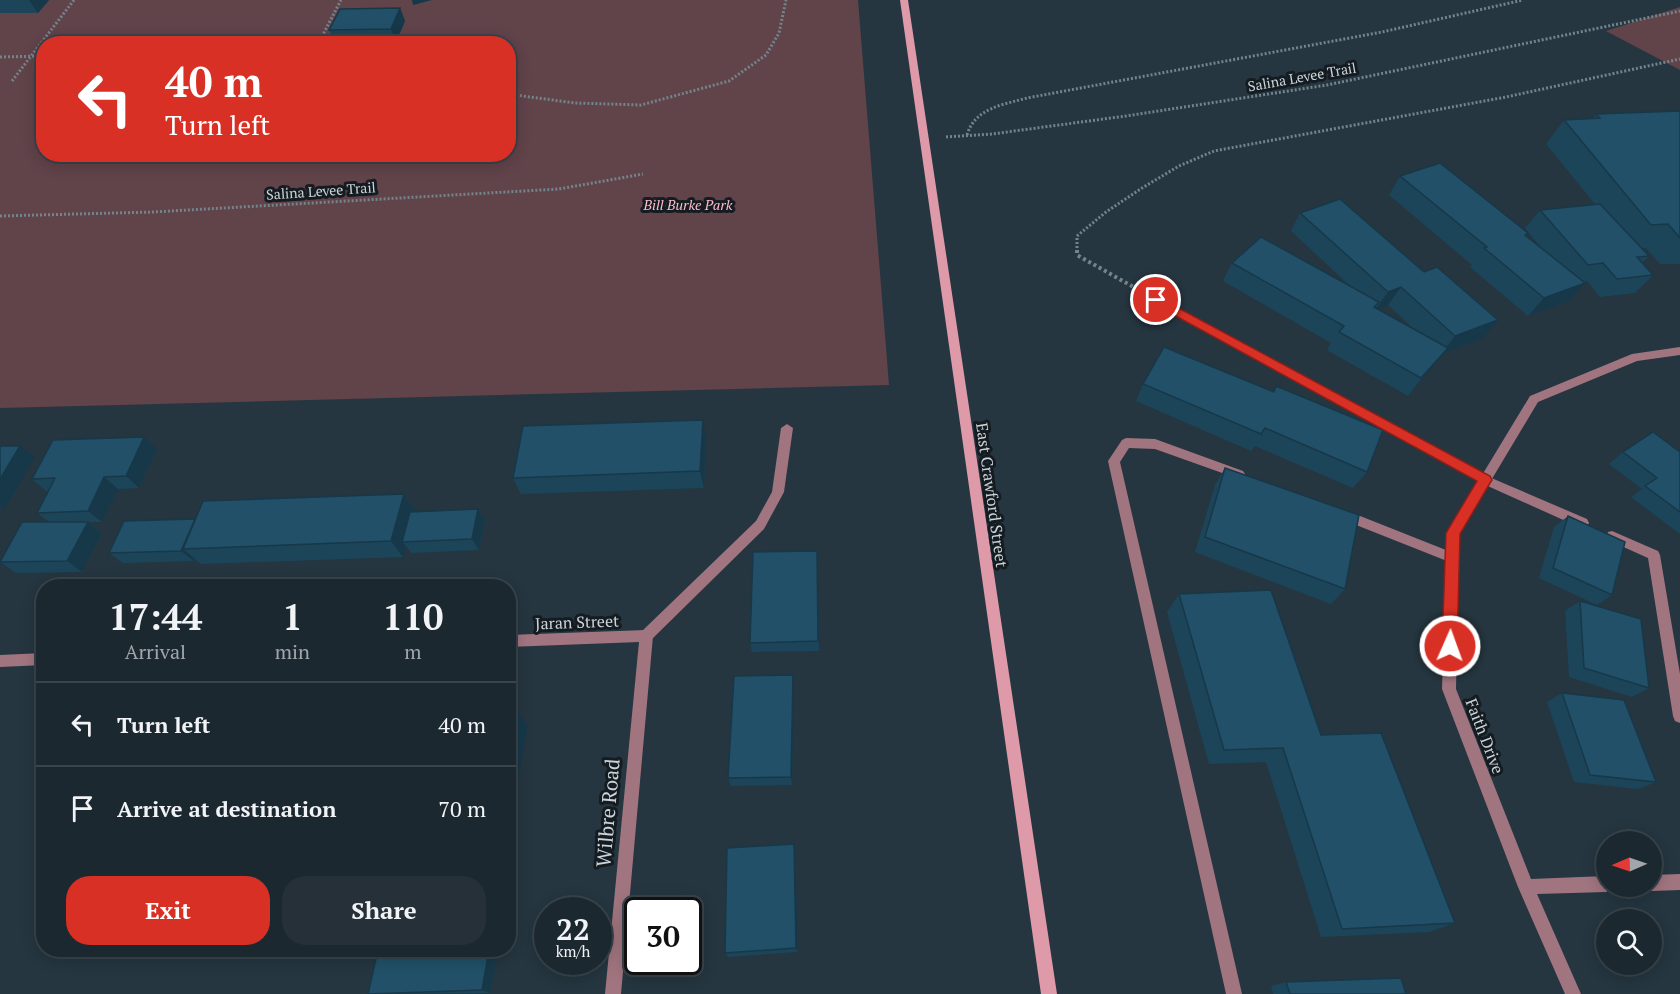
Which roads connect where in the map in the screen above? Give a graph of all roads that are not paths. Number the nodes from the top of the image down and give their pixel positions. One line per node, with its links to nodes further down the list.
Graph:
1 (903, 0): 19 (street, East Crawford Street)
2 (1156, 300): 6 (street)
3 (1680, 351): 6 (street, Faith Drive)
4 (788, 428): 9 (street)
5 (1257, 480): 20 (street)
6 (1485, 480): 8 (street, Faith Drive); 13 (street)
7 (1333, 511): 8 (street)
8 (1452, 558): 17 (street, Faith Drive)
9 (646, 636): 10 (street, Jaran Street); 18 (street, Wilbre Road)
10 (516, 641)
11 (36, 659): 12 (street)
12 (0, 661)
13 (1680, 716)
14 (1680, 882): 15 (street)
15 (1662, 883)
16 (1596, 884): 17 (street)
17 (1526, 886): 21 (street, Faith Drive)
18 (612, 994)
19 (1049, 994)
20 (1234, 994)
21 (1573, 994)

